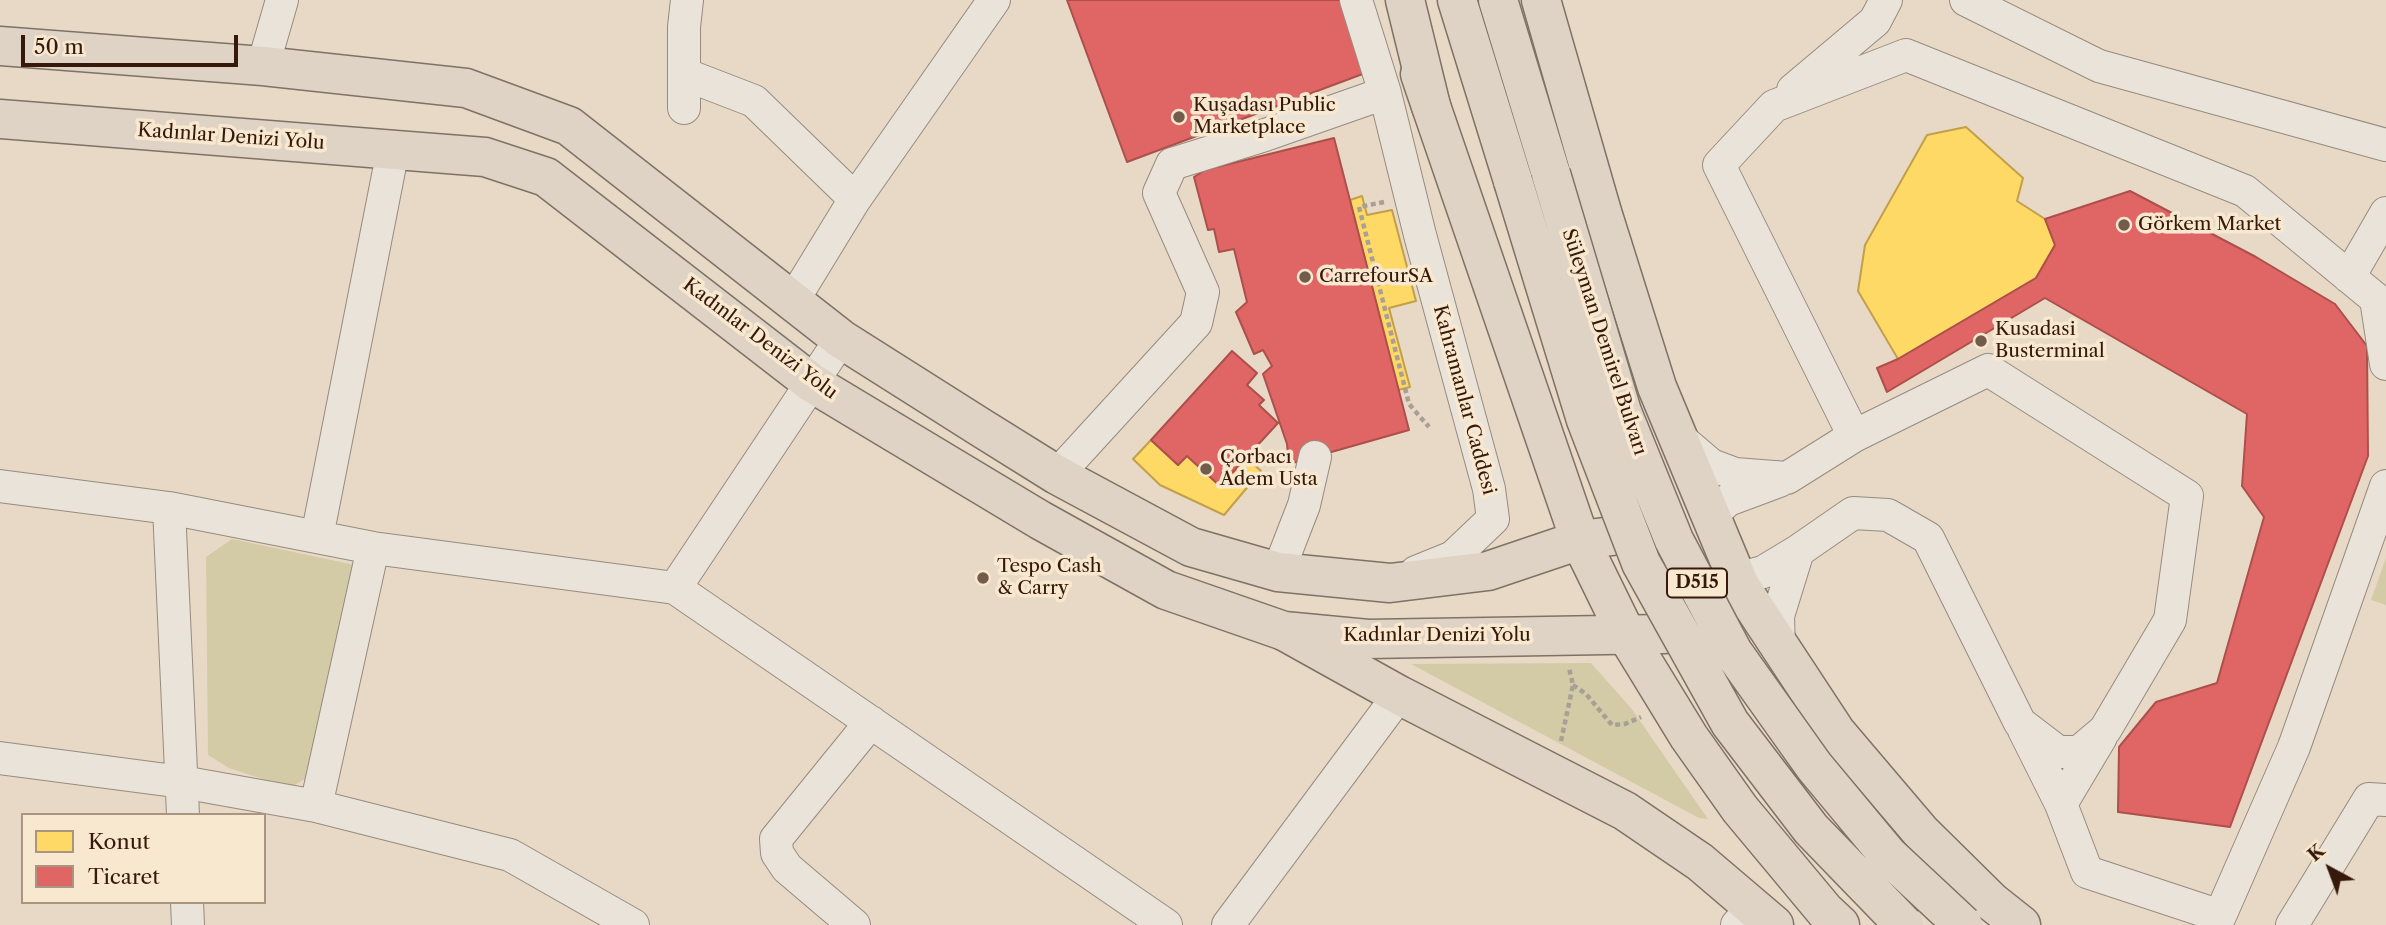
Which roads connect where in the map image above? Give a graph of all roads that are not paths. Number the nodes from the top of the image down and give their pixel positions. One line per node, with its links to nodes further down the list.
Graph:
1 (282, 0): 14 (street)
2 (687, 0): 16 (street)
3 (994, 0): 27 (street)
4 (1356, 0): 17 (street, Kahramanlar Caddesi)
5 (1394, 0): 19 (main road)
6 (1405, 0): 19 (main road)
7 (1457, 0): 76 (main road, Süleyman Demirel Bulvarı / D515, bridge)
8 (1498, 0): 77 (main road, Süleyman Demirel Bulvarı / D515, bridge)
9 (1541, 0): 34 (main road)
10 (1966, 0): 24 (street)
11 (1881, 10): 13 (street); 20 (street)
12 (0, 46): 14 (main road)
13 (1906, 55): 20 (street); 29 (street)
14 (263, 66): 23 (main road)
15 (0, 72): 23 (main road)
16 (684, 74): 21 (street); 27 (street)
17 (1385, 93): 38 (street); 51 (street, Kahramanlar Caddesi)
18 (0, 97): 26 (main road)
19 (1431, 106): 36 (main road)
20 (1773, 106): 35 (street)
21 (684, 108)
22 (0, 120): 25 (main road, Kadınlar Denizi Yolu)
23 (569, 126): 30 (main road)
24 (2386, 145)
25 (393, 150): 26 (main road, Kadınlar Denizi Yolu); 44 (street)
26 (546, 177): 33 (main road, Kadınlar Denizi Yolu)
27 (855, 198): 30 (street)
28 (2386, 213): 29 (street)
29 (2349, 276): 32 (street)
30 (792, 302): 31 (main road)
31 (841, 339): 33 (street); 38 (main road)
32 (2386, 364)
33 (812, 383): 52 (street); 53 (main road, Kadınlar Denizi Yolu)
34 (1657, 387): 39 (street); 43 (main road)
35 (1854, 436): 39 (street); 59 (street)
36 (1550, 456): 45 (main road); 49 (main road)
37 (1315, 457): 48 (street)
38 (1057, 475): 48 (main road)
39 (1787, 478): 43 (street)
40 (0, 486): 42 (street)
41 (2386, 486): 64 (street)
42 (169, 508): 44 (street); 62 (street)
43 (1708, 512): 45 (main road); 50 (main road)
44 (317, 537): 46 (street)
45 (1580, 540): 49 (main road); 54 (main road)
46 (373, 548): 52 (street); 65 (street)
47 (1798, 551): 50 (street); 55 (street); 58 (street)
48 (1278, 572): 51 (main road)
49 (1464, 573): 51 (main road)
50 (1739, 582): 54 (main road, Kadınlar Denizi Yolu); 55 (main road)
51 (1390, 583)
52 (675, 588): 57 (street)
53 (1284, 631): 54 (main road, Kadınlar Denizi Yolu); 56 (main road)
54 (1626, 634): 66 (main road)
55 (1779, 648): 60 (main road)
56 (1399, 695): 69 (main road); 74 (street)
57 (871, 722): 72 (street); 73 (street)
58 (2020, 723): 59 (street); 64 (street)
59 (2105, 730): 64 (street)
60 (1836, 732): 66 (main road); 78 (main road)
61 (0, 758): 62 (street)
62 (182, 782): 65 (street); 67 (street)
63 (2386, 800): 79 (street)
64 (2061, 804)
65 (316, 806): 70 (street)
66 (1740, 809): 75 (main road)
67 (183, 813)
68 (187, 904): 71 (street)
69 (1755, 919)
70 (627, 923)
71 (188, 925)
72 (854, 925)
73 (1166, 925)
74 (1228, 925)
75 (1840, 925)
76 (1904, 925)
77 (1963, 925)
78 (2021, 925)
79 (2292, 925)

